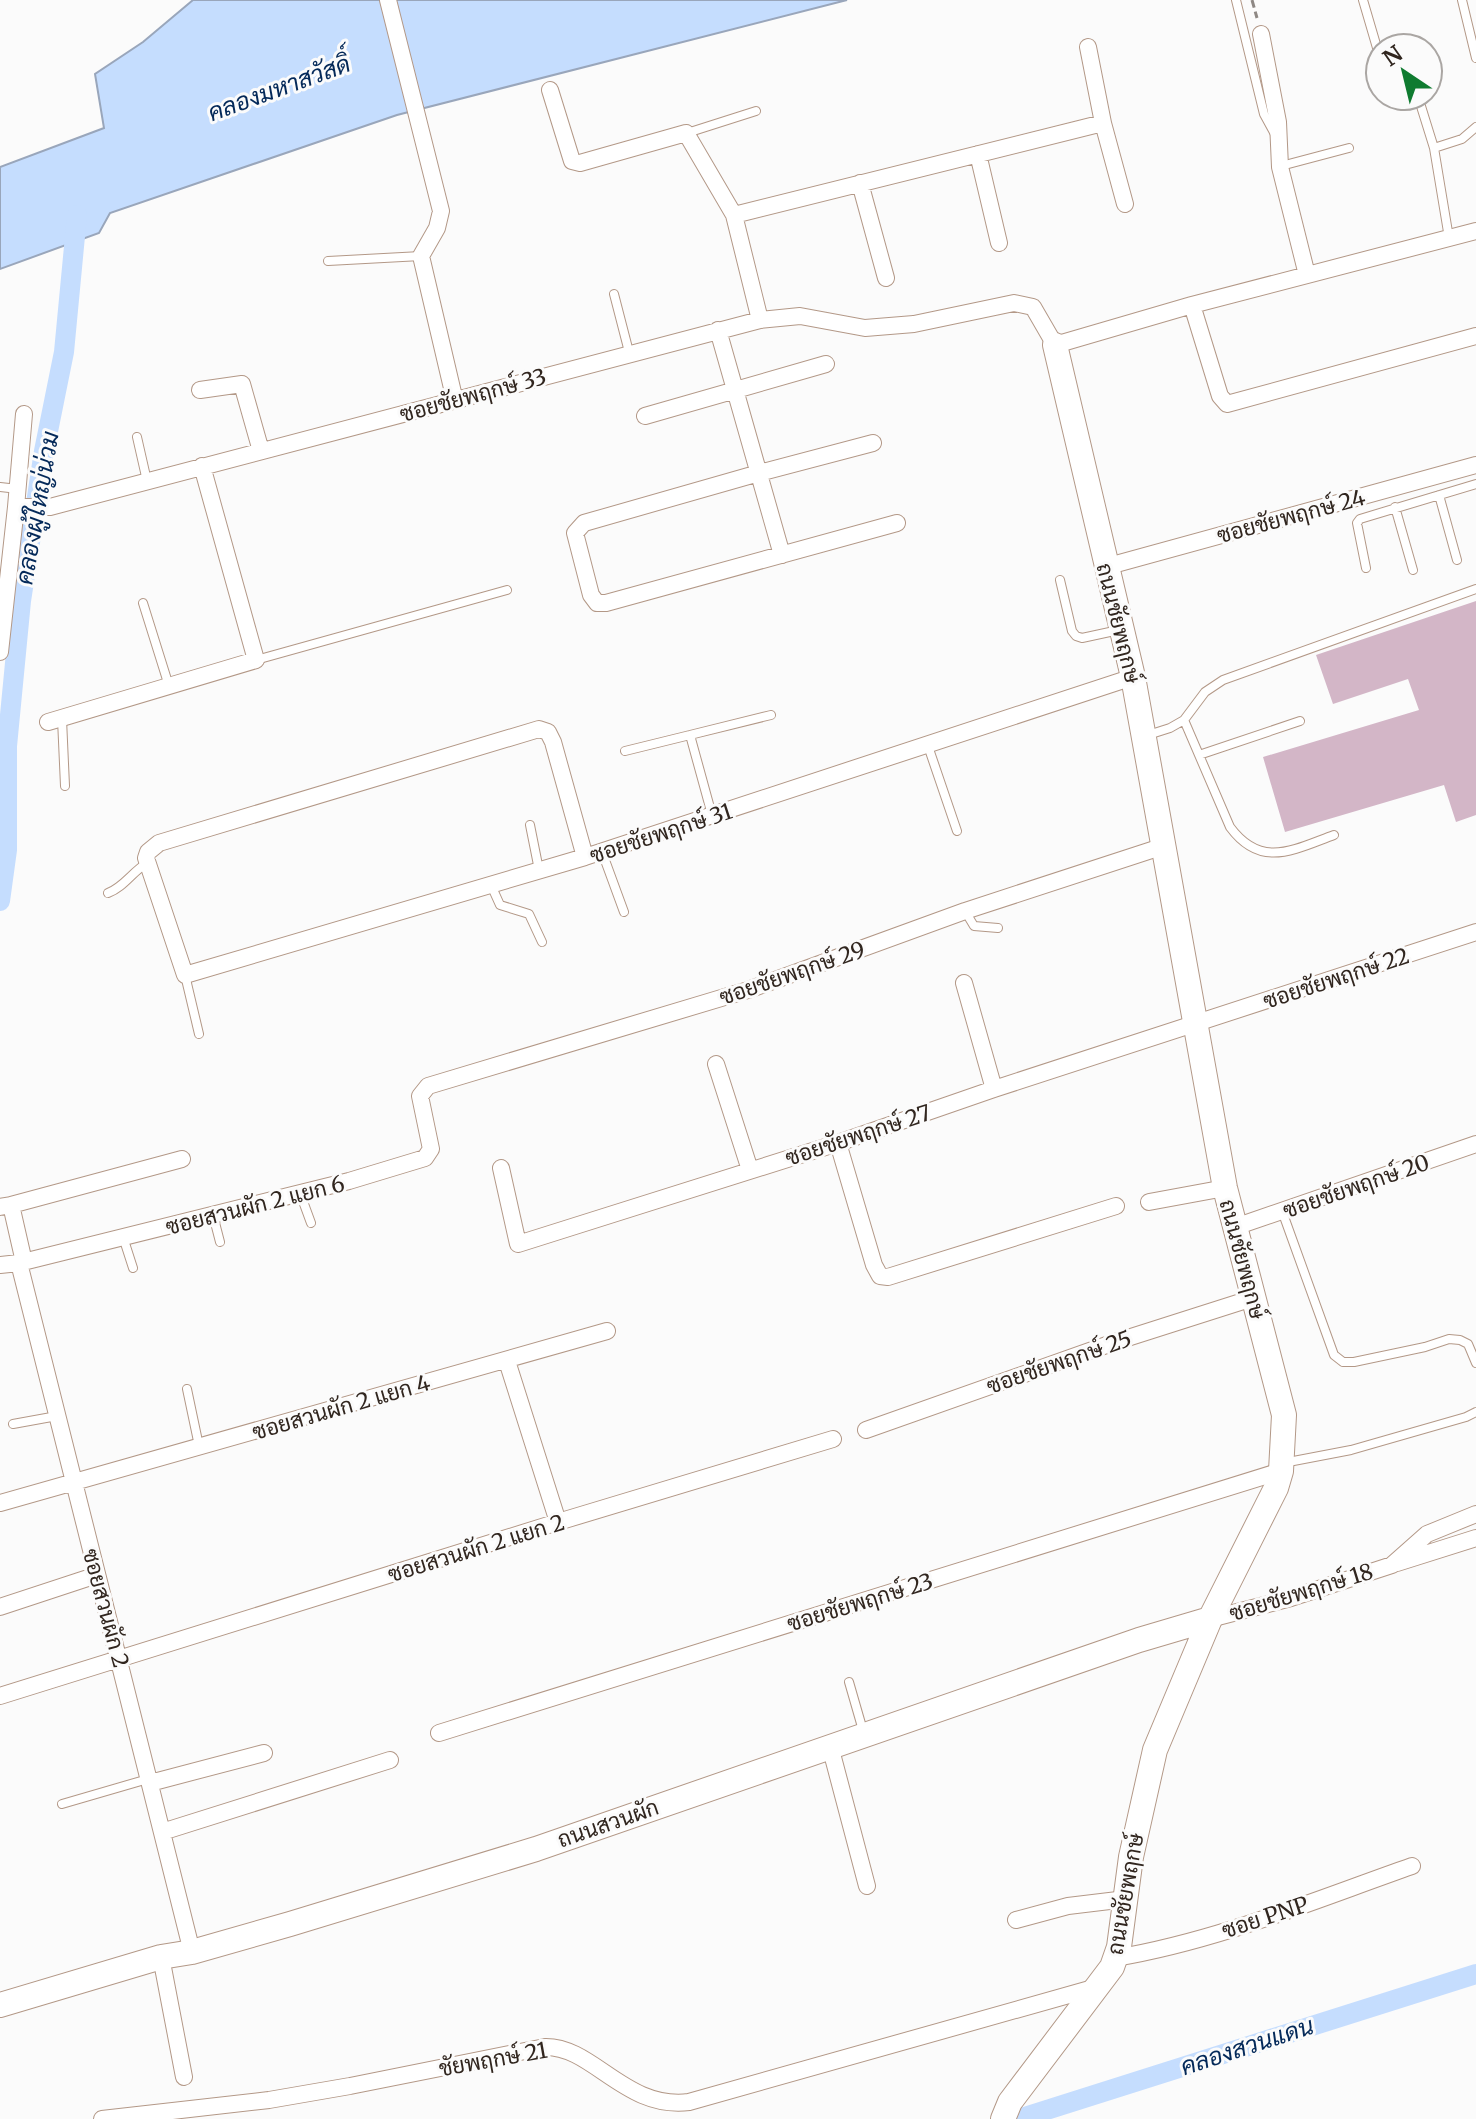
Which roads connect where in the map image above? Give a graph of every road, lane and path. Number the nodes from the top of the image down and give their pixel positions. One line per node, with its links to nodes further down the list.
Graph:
1 (388, 0): 26 (street)
2 (1236, 0): 15 (lane)
3 (1363, 0): 5 (lane)
4 (1462, 0): 8 (lane)
5 (1372, 32)
6 (1261, 34): 15 (street)
7 (1088, 47): 12 (street)
8 (1476, 58)
9 (550, 90): 14 (street)
10 (756, 111): 14 (lane)
11 (1423, 112): 17 (lane)
12 (1103, 123): 18 (street); 21 (street)
13 (1476, 127): 17 (lane)
14 (686, 133): 22 (street)
15 (1279, 140): 19 (street)
16 (1349, 148): 19 (lane)
17 (1434, 148): 24 (lane)
18 (978, 154): 20 (street); 25 (street)
19 (1280, 167): 28 (street)
20 (860, 183): 22 (street); 29 (street)
21 (1125, 204)
22 (734, 215): 32 (street)
23 (1476, 231): 24 (street)
24 (1449, 239): 28 (street)
25 (999, 243)
26 (421, 256): 27 (lane); 40 (street)
27 (328, 261)
28 (1307, 275): 31 (street)
29 (886, 278)
30 (614, 294): 36 (lane)
31 (1192, 305): 34 (street); 35 (street)
32 (760, 320): 33 (street, ซอยชัยพฤกษ์ 33); 35 (street, ซอยชัยพฤกษ์ 33)
33 (718, 330): 36 (street, ซอยชัยพฤกษ์ 33); 39 (street)
34 (1476, 336)
35 (1055, 345): 59 (street, ถนนชัยพฤกษ์)
36 (629, 352): 40 (street, ซอยชัยพฤกษ์ 33)
37 (826, 364): 39 (street)
38 (200, 390): 45 (street)
39 (735, 391): 42 (street); 48 (street)
40 (455, 401): 45 (street, ซอยชัยพฤกษ์ 33)
41 (24, 414): 52 (street)
42 (645, 416)
43 (137, 437): 49 (lane)
44 (873, 443): 48 (street)
45 (261, 451): 47 (street, ซอยชัยพฤกษ์ 33)
46 (1476, 465): 59 (street, ซอยชัยพฤกษ์ 24)
47 (202, 466): 49 (street, ซอยชัยพฤกษ์ 33); 69 (street)
48 (759, 473): 57 (street); 57 (street)
49 (147, 481): 54 (street, ซอยชัยพฤกษ์ 33)
50 (1476, 484): 53 (lane)
51 (0, 487): 52 (lane)
52 (19, 489): 54 (street)
53 (1439, 495): 55 (lane); 58 (lane)
54 (24, 507): 67 (street)
55 (1395, 507): 60 (lane); 61 (lane)
56 (897, 523): 57 (street)
57 (782, 555)
58 (1457, 560)
59 (1105, 567): 66 (street, ถนนชัยพฤกษ์)
60 (1366, 568)
61 (1413, 570)
62 (1060, 580): 66 (lane)
63 (1476, 589): 74 (lane)
64 (507, 590): 69 (lane)
65 (143, 603): 71 (lane)
66 (1120, 630): 70 (street, ถนนชัยพฤกษ์)
67 (1, 633): 68 (street)
68 (0, 652)
69 (256, 660): 71 (street)
70 (1133, 677): 77 (street, ถนนชัยพฤกษ์); 78 (street, ซอยชัยพฤกษ์ 31)
71 (169, 686): 73 (street)
72 (771, 715): 76 (lane)
73 (55, 720): 81 (lane)
74 (1184, 720): 77 (lane); 80 (lane)
75 (1300, 721): 80 (lane)
76 (690, 735): 79 (lane); 82 (lane)
77 (1143, 736): 86 (street, ถนนชัยพฤกษ์)
78 (928, 746): 82 (street, ซอยชัยพฤกษ์ 31); 84 (lane)
79 (625, 751)
80 (1199, 755): 85 (lane)
81 (65, 786)
82 (712, 816): 87 (street, ซอยชัยพฤกษ์ 31)
83 (530, 825): 90 (lane)
84 (957, 831)
85 (1334, 835)
86 (1164, 846): 93 (street, ซอยชัยพฤกษ์ 29); 100 (street, ถนนชัยพฤกษ์)
87 (602, 852): 88 (street, ซอยชัยพฤกษ์ 31); 94 (lane)
88 (585, 857): 89 (street); 90 (street, ซอยชัยพฤกษ์ 31)
89 (147, 863): 92 (lane); 98 (street)
90 (540, 871): 91 (street, ซอยชัยพฤกษ์ 31)
91 (491, 885): 97 (lane); 98 (street, ซอยชัยพฤกษ์ 31)
92 (108, 893)
93 (965, 911): 95 (lane); 104 (street, ซอยชัยพฤกษ์ 29)
94 (624, 912)
95 (998, 928)
96 (1476, 932): 100 (street, ซอยชัยพฤกษ์ 22)
97 (542, 942)
98 (185, 975): 101 (lane)
99 (964, 983): 103 (street)
100 (1197, 1023): 103 (street, ซอยชัยพฤกษ์ 27); 110 (street, ถนนชัยพฤกษ์)
101 (199, 1034)
102 (716, 1064): 109 (street)
103 (994, 1089): 105 (street, ซอยชัยพฤกษ์ 27)
104 (420, 1096): 111 (street, ซอยสวนผัก 2 แยก 6)
105 (838, 1143): 109 (street, ซอยชัยพฤกษ์ 27); 114 (street)
106 (1476, 1144): 115 (street, ซอยชัยพฤกษ์ 20)
107 (182, 1159): 113 (street)
108 (501, 1168): 109 (street, ซอยชัยพฤกษ์ 27)
109 (750, 1170)
110 (1225, 1188): 112 (street); 118 (street, ถนนชัยพฤกษ์)
111 (300, 1193): 116 (street, ซอยสวนผัก 2 แยก 6); 117 (lane)
112 (1149, 1202)
113 (6, 1206): 121 (street, ซอยสวนผัก 2)
114 (1116, 1206)
115 (1282, 1211): 118 (street, ซอยชัยพฤกษ์ 20); 127 (lane)
116 (213, 1215): 119 (street, ซอยสวนผัก 2 แยก 6); 120 (lane)
117 (311, 1223)
118 (1235, 1227): 124 (street, ถนนชัยพฤกษ์)
119 (123, 1237): 121 (street, ซอยสวนผัก 2 แยก 6); 123 (lane)
120 (220, 1242)
121 (21, 1263): 122 (street, ซอยสวนผัก 2 แยก 6); 130 (street, ซอยสวนผัก 2)
122 (0, 1265)
123 (133, 1268)
124 (1253, 1298): 132 (street, ซอยชัยพฤกษ์ 25); 135 (street, ถนนชัยพฤกษ์)
125 (607, 1331): 126 (street, ซอยสวนผัก 2 แยก 4)
126 (507, 1361): 134 (street, ซอยสวนผัก 2 แยก 4); 139 (street)
127 (1476, 1363)
128 (187, 1389): 134 (lane)
129 (1476, 1412): 135 (lane)
130 (57, 1416): 131 (lane); 136 (street, ซอยสวนผัก 2)
131 (13, 1424)
132 (866, 1430)
133 (833, 1439): 139 (street, ซอยสวนผัก 2 แยก 2)
134 (199, 1447): 136 (street, ซอยสวนผัก 2 แยก 4)
135 (1282, 1467): 144 (street, ถนนชัยพฤกษ์); 148 (street, ซอยชัยพฤกษ์ 23)
136 (74, 1482): 137 (street, ซอยสวนผัก 2 แยก 4); 142 (street, ซอยสวนผัก 2)
137 (0, 1503)
138 (1476, 1514): 141 (street, ซอยชัยพฤกษ์ 18)
139 (558, 1522): 145 (street, ซอยสวนผัก 2 แยก 2)
140 (1476, 1538): 141 (street, ซอยชัยพฤกษ์ 18)
141 (1392, 1565): 144 (street, ซอยชัยพฤกษ์ 18)
142 (97, 1575): 143 (street); 145 (street, ซอยสวนผัก 2)
143 (0, 1607)
144 (1210, 1619): 149 (street, ถนนสวนผัก); 158 (street, ถนนชัยพฤกษ์)
145 (119, 1659): 147 (street, ซอยสวนผัก 2 แยก 2); 153 (street, ซอยสวนผัก 2)
146 (849, 1682): 149 (lane)
147 (0, 1696)
148 (439, 1733)
149 (864, 1735): 150 (street, ถนนสวนผัก)
150 (830, 1746): 157 (street); 160 (street, ถนนสวนผัก)
151 (264, 1753): 153 (street)
152 (390, 1760): 155 (street)
153 (149, 1781): 154 (lane); 155 (street, ซอยสวนผัก 2)
154 (62, 1804)
155 (162, 1832): 160 (street, ซอยสวนผัก 2)
156 (1412, 1866): 162 (street, ซอย PNP)
157 (867, 1886)
158 (1126, 1899): 159 (street); 162 (street, ถนนชัยพฤกษ์)
159 (1016, 1920)
160 (192, 1952): 161 (street, ถนนสวนผัก)
161 (161, 1957): 164 (street, ถนนสวนผัก); 165 (street)
162 (1115, 1958): 163 (street, ถนนชัยพฤกษ์)
163 (1098, 1987): 166 (street, ถนนชัยพฤกษ์); 167 (street, ชัยพฤกษ์ 21)
164 (0, 2005)
165 (184, 2077)
166 (1007, 2110)
167 (102, 2119)

